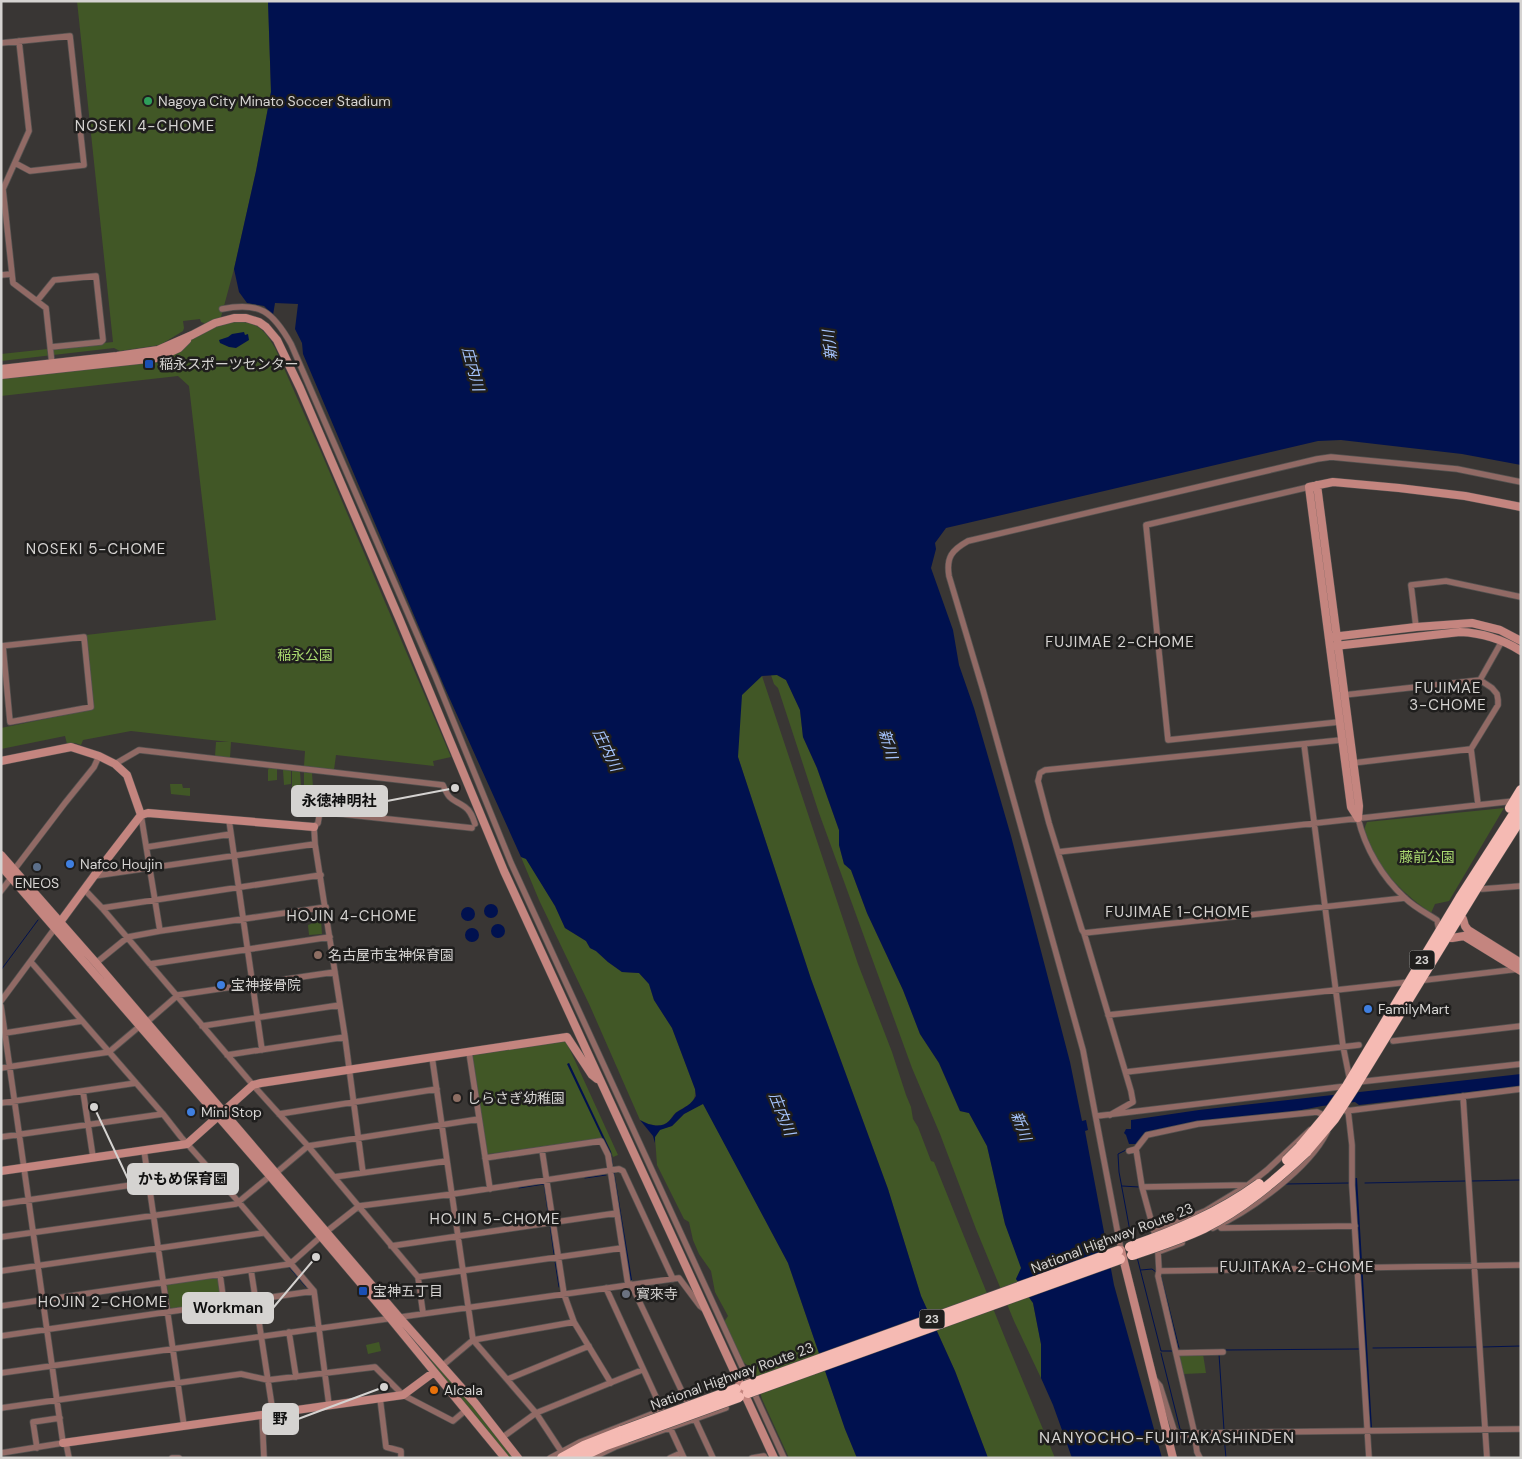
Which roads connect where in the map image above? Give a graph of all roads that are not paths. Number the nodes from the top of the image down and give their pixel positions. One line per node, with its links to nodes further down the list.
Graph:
1 (19, 41): 2 (street); 3 (street); 3 (street)
2 (1, 43)
3 (15, 163): 4 (street)
4 (3, 208): 5 (street)
5 (12, 274): 6 (street); 7 (street)
6 (1, 275)
7 (37, 301): 10 (street); 10 (street)
8 (222, 309): 272 (street)
9 (192, 335): 11 (street); 13 (street); 114 (street)
10 (51, 347): 11 (street)
11 (52, 364): 12 (street)
12 (1, 369)
13 (1, 375)
14 (1521, 482): 130 (street)
15 (1313, 486): 16 (street); 19 (street); 28 (street)
16 (1521, 507)
17 (1521, 597): 18 (street)
18 (1416, 627): 19 (street); 21 (street)
19 (1333, 637): 23 (street)
20 (1502, 641): 23 (street); 24 (street); 25 (street)
21 (1521, 641)
22 (2, 646): 26 (street); 26 (street)
23 (1334, 646): 27 (street); 28 (street)
24 (1521, 651)
25 (1480, 680): 27 (street); 31 (street)
26 (4, 683)
27 (1344, 695): 34 (street)
28 (1339, 722): 29 (street)
29 (1341, 740): 30 (street); 40 (street)
30 (1304, 744): 43 (street); 50 (street)
31 (1472, 749): 34 (street); 38 (street)
32 (99, 756): 33 (street); 35 (street); 55 (street)
33 (1, 761)
34 (1353, 763): 40 (street)
35 (116, 764): 39 (street); 44 (street)
36 (1521, 790): 37 (highway)
37 (1518, 802): 38 (street); 47 (highway, National Highway Route 23 / 23); 64 (highway)
38 (1478, 804): 40 (street)
39 (142, 815): 42 (street); 49 (street); 57 (street)
40 (1358, 818): 43 (street); 63 (street)
41 (1521, 818): 47 (highway, National Highway Route 23 / 23)
42 (229, 820): 44 (street); 46 (street)
43 (1315, 823): 50 (street); 67 (street)
44 (314, 827): 48 (street)
45 (1521, 830): 61 (highway)
46 (231, 834): 49 (street); 52 (street)
47 (1504, 837): 64 (highway, National Highway Route 23 / 23); 113 (highway, National Highway Route 23 / 23)
48 (315, 844): 52 (street); 56 (street)
49 (147, 847): 54 (street)
50 (1058, 852): 73 (street)
51 (1, 855): 55 (street)
52 (235, 856): 54 (street); 59 (street)
53 (1, 866): 55 (street)
54 (150, 868): 57 (street); 65 (street)
55 (12, 874): 62 (street); 71 (street)
56 (320, 875): 59 (street); 66 (street)
57 (94, 876): 60 (street)
58 (1521, 886): 61 (street)
59 (239, 887): 65 (street); 69 (street)
60 (84, 889): 68 (street); 71 (street)
61 (1482, 889): 70 (highway)
62 (1, 890)
63 (1405, 898): 67 (street); 74 (street)
64 (1460, 898): 74 (highway, National Highway Route 23 / 23)
65 (155, 899): 68 (street); 72 (street)
66 (326, 907): 69 (street); 76 (street)
67 (1326, 907): 73 (street); 87 (street)
68 (102, 908): 75 (street)
69 (244, 918): 72 (street); 78 (street)
70 (1463, 919): 77 (highway); 82 (street)
71 (58, 925): 79 (street); 80 (street); 95 (street)
72 (160, 931): 75 (street)
73 (1084, 933): 92 (street)
74 (1439, 934): 85 (highway, National Highway Route 23 / 23)
75 (128, 937): 80 (street); 81 (street)
76 (330, 937): 78 (street); 83 (street)
77 (1452, 938): 82 (street); 84 (highway)
78 (247, 949): 81 (street); 86 (street)
79 (30, 962): 89 (street); 94 (street)
80 (96, 963): 95 (street)
81 (150, 964): 88 (street)
82 (1520, 968): 84 (street)
83 (335, 972): 86 (street); 90 (street)
84 (1425, 980): 113 (highway)
85 (1409, 982): 87 (street); 116 (highway, National Highway Route 23 / 23)
86 (252, 984): 88 (street); 93 (street)
87 (1336, 990): 92 (street); 102 (street)
88 (178, 995): 95 (street); 96 (street)
89 (1, 1001)
90 (340, 1005): 93 (street); 99 (street)
91 (1, 1006): 98 (street)
92 (1108, 1014): 112 (street)
93 (257, 1018): 96 (street); 103 (street)
94 (82, 1021): 98 (street); 104 (street)
95 (144, 1024): 104 (street); 126 (street)
96 (202, 1026): 106 (street)
97 (1521, 1026): 100 (street)
98 (5, 1033): 109 (street)
99 (345, 1037): 103 (street); 111 (street)
100 (1393, 1041)
101 (1359, 1045): 102 (street)
102 (1343, 1046): 112 (street); 116 (street)
103 (262, 1050): 106 (street)
104 (109, 1052): 109 (street); 115 (street)
105 (469, 1052): 107 (street); 114 (street); 131 (street)
106 (227, 1055): 117 (street)
107 (432, 1058): 111 (street); 118 (street)
108 (1521, 1064): 116 (street)
109 (10, 1066): 110 (street); 122 (street)
110 (1, 1068)
111 (350, 1070): 117 (street); 123 (street)
112 (1126, 1072): 128 (street)
113 (1364, 1072): 116 (highway, National Highway Route 23 / 23)
114 (601, 1082): 202 (street)
115 (136, 1083): 120 (street); 125 (street)
116 (1353, 1083): 128 (street); 129 (highway, National Highway Route 23 / 23)
117 (253, 1085): 126 (street); 127 (street)
118 (437, 1089): 123 (street); 133 (street)
119 (1521, 1089): 121 (street)
120 (83, 1091): 122 (street); 132 (street)
121 (1463, 1096): 129 (street); 183 (street)
122 (14, 1101): 124 (street); 134 (street)
123 (354, 1102): 127 (street); 136 (street)
124 (1, 1103)
125 (163, 1114): 132 (street); 137 (street)
126 (221, 1114): 137 (street); 151 (street)
127 (279, 1114): 138 (street)
128 (1110, 1115): 130 (street)
129 (1333, 1115): 139 (street); 155 (street); 166 (street); 167 (street); 178 (highway, National Highway Route 23 / 23, bridge)
130 (1097, 1116): 178 (street)
131 (479, 1119): 133 (street); 144 (street)
132 (88, 1125): 134 (street); 143 (street)
133 (442, 1125): 136 (street); 145 (street)
134 (19, 1135): 135 (street); 146 (street)
135 (1, 1137)
136 (359, 1138): 138 (street); 150 (street)
137 (187, 1144): 140 (street); 149 (street)
138 (308, 1146): 151 (street); 152 (street)
139 (1136, 1149): 142 (street); 156 (street)
140 (144, 1150): 143 (street); 154 (street)
141 (542, 1150): 144 (street); 147 (street); 153 (street)
142 (1130, 1151)
143 (93, 1158): 146 (street)
144 (485, 1158): 157 (street)
145 (447, 1161): 150 (street); 158 (street)
146 (24, 1168): 148 (street); 159 (street)
147 (613, 1170): 153 (street); 163 (street); 191 (street)
148 (1, 1171)
149 (212, 1172): 154 (street); 160 (street)
150 (363, 1173): 152 (street)
151 (273, 1174): 160 (street); 171 (street)
152 (334, 1177): 162 (street)
153 (546, 1180): 157 (street); 165 (street)
154 (149, 1182): 159 (street); 164 (street)
155 (1248, 1185): 156 (street); 168 (street)
156 (1142, 1187): 168 (street)
157 (490, 1188): 158 (street)
158 (452, 1194): 162 (street); 172 (street)
159 (28, 1200): 161 (street); 169 (street)
160 (239, 1202): 164 (street); 170 (street)
161 (1, 1204)
162 (359, 1206): 171 (street); 174 (street)
163 (617, 1213): 165 (street); 175 (street)
164 (154, 1216): 169 (street); 176 (street)
165 (553, 1222): 172 (street); 179 (street)
166 (1219, 1226): 167 (street); 177 (street)
167 (1355, 1226): 184 (street)
168 (1154, 1231): 177 (street)
169 (33, 1232): 173 (street); 182 (street)
170 (263, 1233): 176 (street); 180 (street)
171 (323, 1235): 180 (street); 205 (street)
172 (457, 1236): 174 (street); 187 (street)
173 (1, 1237)
174 (391, 1246): 190 (street)
175 (622, 1248): 179 (street); 193 (street)
176 (158, 1249): 182 (street); 192 (street)
177 (1158, 1252): 188 (street)
178 (1124, 1254): 224 (street); 229 (highway, National Highway Route 23 / 23, bridge)
179 (558, 1257): 187 (street); 196 (street)
180 (290, 1264): 185 (street); 195 (street)
181 (1521, 1265): 183 (street)
182 (38, 1266): 186 (street); 197 (street)
183 (1474, 1266): 184 (street); 246 (street)
184 (1360, 1268): 188 (street); 247 (street)
185 (251, 1270): 189 (street); 198 (street)
186 (1, 1271)
187 (463, 1271): 190 (street); 201 (street)
188 (1158, 1273): 216 (street)
189 (220, 1274): 192 (street); 199 (street)
190 (418, 1277): 204 (street)
191 (673, 1279): 193 (street); 202 (street)
192 (163, 1282): 197 (street); 203 (street)
193 (630, 1285): 194 (street); 242 (street)
194 (606, 1288): 196 (street); 219 (street)
195 (314, 1291): 198 (street); 207 (street)
196 (564, 1294): 201 (street); 206 (street)
197 (42, 1300): 200 (street); 208 (street)
198 (256, 1300): 199 (street); 211 (street)
199 (224, 1304): 203 (street)
200 (1, 1306)
201 (468, 1307): 204 (street); 212 (street)
202 (708, 1311): 229 (street)
203 (167, 1312): 208 (street); 214 (street)
204 (423, 1314): 205 (street)
205 (395, 1318): 207 (street); 218 (street); 220 (street)
206 (574, 1322): 212 (street); 213 (street)
207 (319, 1328): 209 (street); 222 (street)
208 (47, 1329): 210 (street); 217 (street)
209 (289, 1332): 211 (street); 223 (street)
210 (1, 1336)
211 (261, 1336): 214 (street); 226 (street)
212 (473, 1340): 218 (street); 225 (street)
213 (589, 1346): 225 (street); 227 (street)
214 (172, 1349): 217 (street); 228 (street)
215 (1223, 1352): 216 (street)
216 (1176, 1353): 248 (street)
217 (52, 1366): 221 (street); 232 (street)
218 (442, 1366): 250 (street)
219 (642, 1370): 227 (street); 237 (street)
220 (434, 1372): 230 (street); 236 (street)
221 (1, 1373)
222 (325, 1373): 223 (street); 230 (street); 233 (street)
223 (296, 1377): 226 (street)
224 (1152, 1377): 248 (street); 273 (street)
225 (508, 1379): 239 (street)
226 (268, 1380): 228 (street); 238 (street)
227 (611, 1382): 239 (street)
228 (177, 1383): 232 (street); 243 (street)
229 (742, 1391): 249 (highway, National Highway Route 23 / 23, bridge); 271 (street)
230 (402, 1395): 231 (street); 236 (street)
231 (380, 1398): 233 (street); 261 (street)
232 (57, 1400): 234 (street); 241 (street)
233 (329, 1405): 238 (street)
234 (1, 1408)
235 (726, 1408): 242 (street)
236 (466, 1410): 262 (street)
237 (662, 1410): 244 (street); 254 (street)
238 (273, 1413): 240 (street)
239 (536, 1413): 250 (street); 254 (street)
240 (262, 1415): 243 (street); 260 (street)
241 (60, 1418): 251 (street); 252 (street)
242 (696, 1419): 244 (street); 268 (street)
243 (184, 1426): 251 (street)
244 (670, 1428): 255 (street); 266 (street)
245 (1521, 1429): 246 (street)
246 (1485, 1430): 247 (street); 276 (street)
247 (1367, 1431): 248 (street); 275 (street)
248 (1194, 1433): 274 (street)
249 (624, 1435): 254 (highway, National Highway Route 23 / 23); 265 (highway, National Highway Route 23 / 23)
250 (503, 1437): 263 (street)
251 (65, 1443): 252 (street); 257 (street)
252 (36, 1448): 253 (street)
253 (1, 1452): 256 (street)
254 (562, 1454): 264 (street)
255 (682, 1455): 267 (street)
256 (4, 1458)
257 (69, 1458)
258 (172, 1458): 259 (street)
259 (178, 1458)
260 (264, 1458)
261 (401, 1458)
262 (505, 1458)
263 (518, 1458)
264 (550, 1458)
265 (578, 1458)
266 (592, 1458)
267 (670, 1458)
268 (713, 1458)
269 (752, 1458): 270 (street)
270 (765, 1458)
271 (774, 1458)
272 (784, 1458)
273 (1173, 1458)
274 (1200, 1458)
275 (1368, 1458)
276 (1486, 1458)

